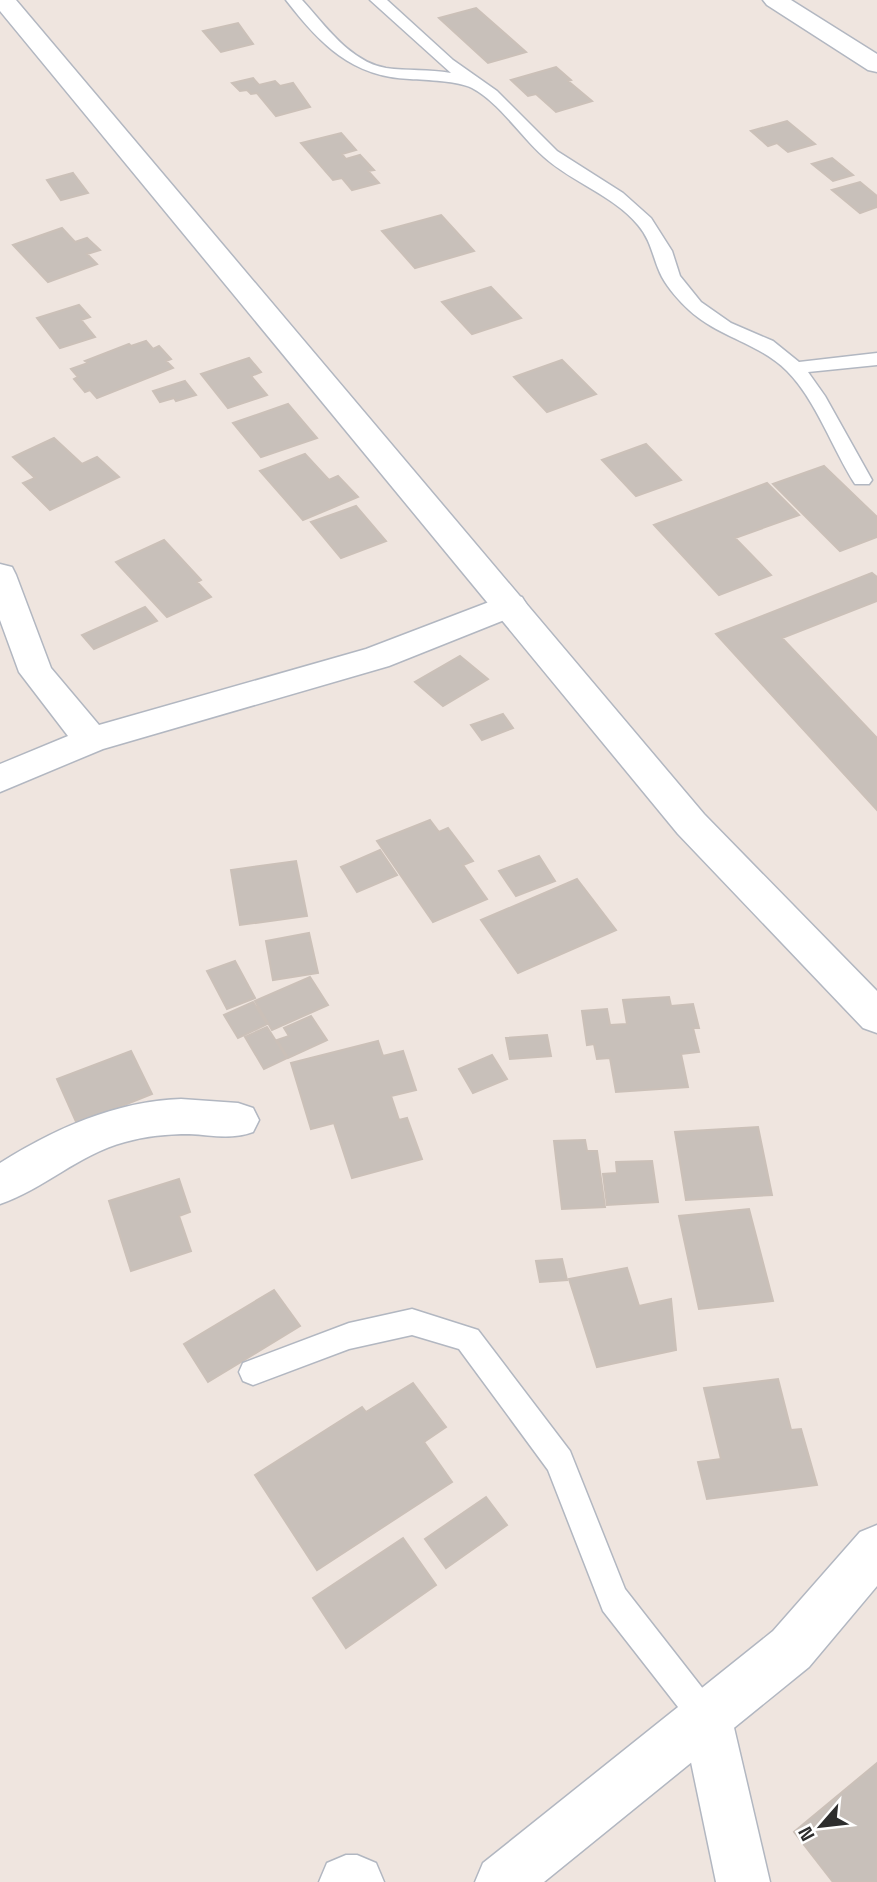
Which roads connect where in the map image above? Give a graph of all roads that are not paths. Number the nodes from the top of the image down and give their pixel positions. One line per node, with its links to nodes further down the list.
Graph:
1 (3, 0): 11 (street)
2 (294, 0): 6 (lane)
3 (378, 0): 6 (lane)
4 (775, 0): 5 (street)
5 (877, 65)
6 (491, 94): 8 (lane)
7 (877, 359): 8 (lane)
8 (794, 369): 9 (lane)
9 (862, 480)
10 (0, 575): 12 (street)
11 (510, 606): 12 (street); 14 (street)
12 (92, 740): 13 (street)
13 (0, 779)
14 (877, 1017)
15 (238, 1119): 16 (street)
16 (0, 1186)
17 (253, 1372): 19 (lane)
18 (877, 1549): 19 (street)
19 (707, 1719): 22 (street); 23 (street)
20 (345, 1882): 21 (street)
21 (357, 1882)
22 (502, 1882)
23 (744, 1882)

